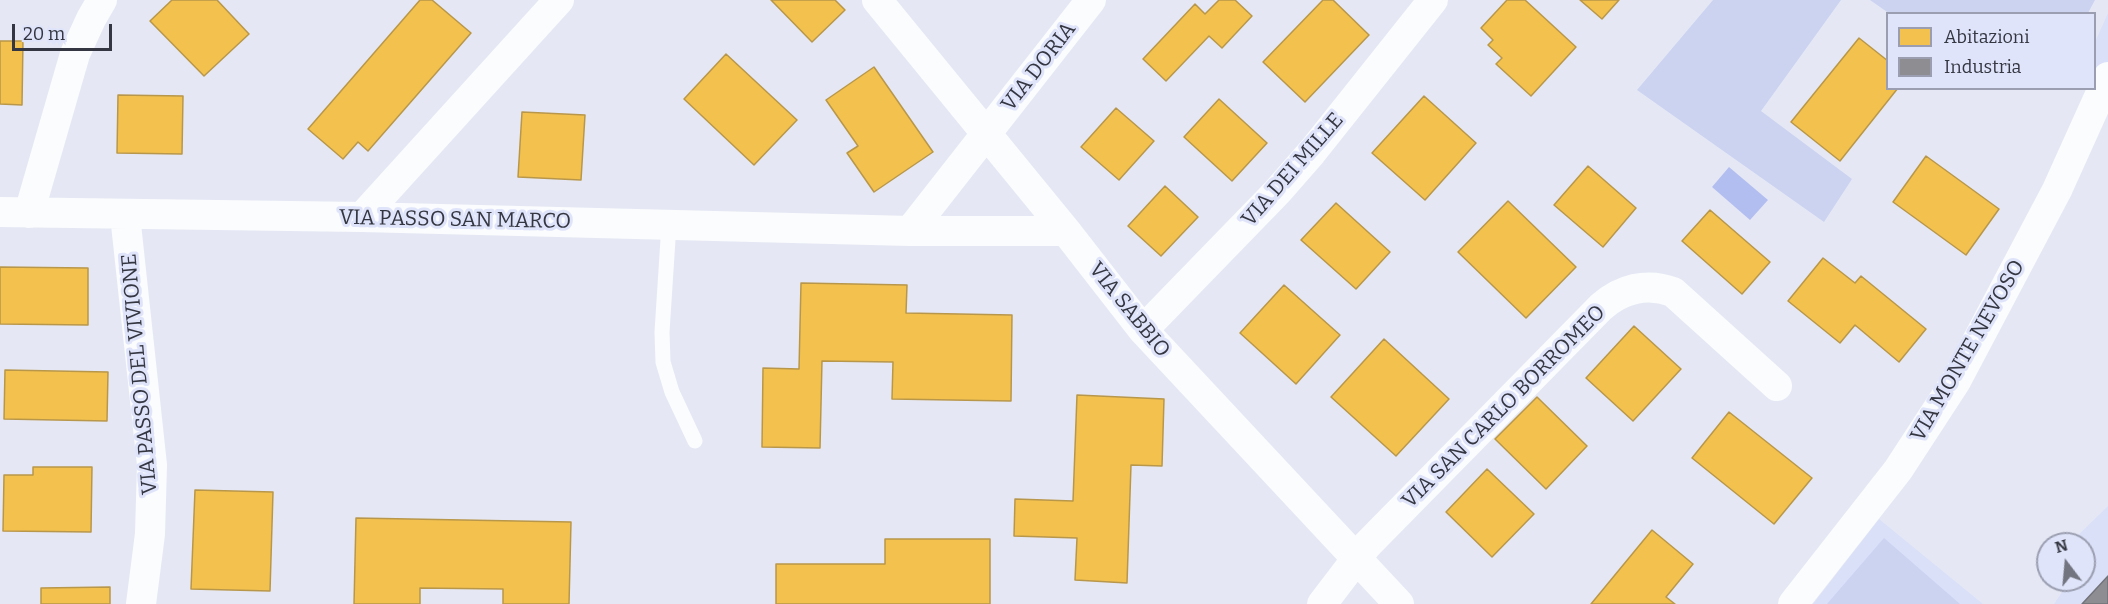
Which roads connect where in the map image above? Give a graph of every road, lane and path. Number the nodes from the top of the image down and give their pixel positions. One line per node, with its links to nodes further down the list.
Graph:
1 (102, 0): 8 (street)
2 (559, 0): 10 (street)
3 (877, 0): 7 (street, VIA SABBIO)
4 (1091, 0): 7 (street, VIA DORIA)
5 (1433, 0): 14 (street, VIA DEI MILLE)
6 (2108, 77): 21 (street, VIA MONTE NEVOSO)
7 (986, 132): 12 (street); 13 (street, VIA SABBIO)
8 (14, 213): 9 (street, VIA PASSO SAN MARCO)
9 (125, 215): 10 (street, VIA PASSO SAN MARCO); 18 (street, VIA PASSO DEL VIVIONE)
10 (362, 218): 11 (street, VIA PASSO SAN MARCO)
11 (669, 224): 12 (street, VIA PASSO SAN MARCO); 16 (lane)
12 (910, 231): 13 (street, VIA PASSO SAN MARCO)
13 (1066, 231): 14 (street, VIA SABBIO)
14 (1143, 330): 17 (street, VIA SABBIO)
15 (1777, 386): 17 (street, VIA SAN CARLO BORROMEO)
16 (695, 441)
17 (1356, 560): 19 (street, VIA SAN CARLO BORROMEO); 20 (street, VIA SABBIO)
18 (141, 604)
19 (1322, 604)
20 (1399, 604)
21 (1793, 604)

